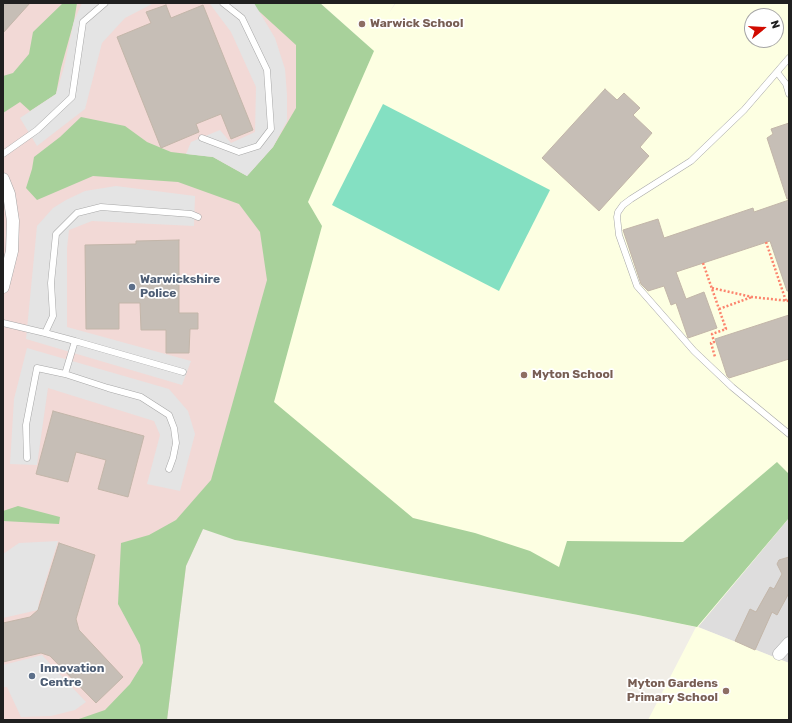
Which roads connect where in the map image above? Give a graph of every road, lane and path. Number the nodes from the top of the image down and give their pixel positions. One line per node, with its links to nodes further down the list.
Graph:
1 (105, 3): 7 (lane)
2 (223, 3): 6 (lane)
3 (789, 58): 4 (lane)
4 (777, 72): 5 (lane); 22 (lane)
5 (789, 94)
6 (202, 138)
7 (3, 154)
8 (3, 179): 12 (street)
9 (198, 217): 18 (lane)
10 (766, 242): 15 (path)
11 (703, 263): 13 (path)
12 (3, 287)
13 (711, 288): 14 (path); 16 (path)
14 (752, 297): 15 (path); 16 (path)
15 (787, 301)
16 (719, 309): 22 (path)
17 (3, 323): 18 (lane)
18 (45, 333): 19 (lane)
19 (75, 341): 20 (lane); 21 (lane)
20 (183, 372)
21 (65, 374): 24 (lane); 25 (lane)
22 (721, 376): 23 (lane)
23 (789, 434)
24 (27, 458)
25 (168, 469)
26 (789, 643): 27 (street)
27 (779, 654)

